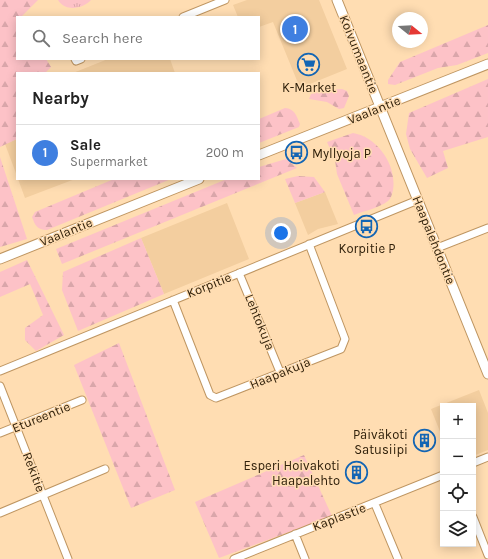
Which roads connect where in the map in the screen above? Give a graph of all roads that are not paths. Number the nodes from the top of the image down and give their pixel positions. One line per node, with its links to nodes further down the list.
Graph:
1 (225, 0): 3 (street)
2 (337, 0): 5 (street, Koivumaantie)
3 (185, 16)
4 (488, 64): 5 (street, Vaalantie)
5 (380, 107): 6 (street, Vaalantie); 8 (street, Haapalehdontie)
6 (260, 155)
7 (197, 180): 12 (street, Vaalantie)
8 (418, 200): 10 (street, Korpitie); 11 (street, Haapalehdontie)
9 (488, 228): 11 (street)
10 (309, 244): 13 (street, Korpitie); 16 (street, Haapakuja)
11 (438, 248): 17 (street, Haapalehdontie)
12 (0, 259)
13 (239, 273): 14 (street, Korpitie); 16 (street, Lehtokuja)
14 (172, 300): 15 (street, Korpitie); 16 (street, Haapakuja)
15 (0, 371)
16 (280, 372)
17 (488, 374)
18 (0, 386): 20 (street, Rekitie)
19 (82, 400): 20 (street, Etureentie)
20 (17, 426): 21 (street, Etureentie); 26 (street, Rekitie)
21 (0, 433)
22 (488, 457): 23 (street)
23 (476, 462)
24 (105, 469): 26 (street)
25 (440, 476): 27 (street, Kaplastie)
26 (43, 495): 28 (street); 32 (street, Rekitie)
27 (375, 504): 30 (street, Kaplastie); 35 (street)
28 (0, 513)
29 (476, 524): 31 (street)
30 (295, 534): 33 (street, Kaplastie); 34 (street)
31 (488, 554)
32 (68, 559)
33 (234, 559)
34 (306, 559)
35 (398, 559)

